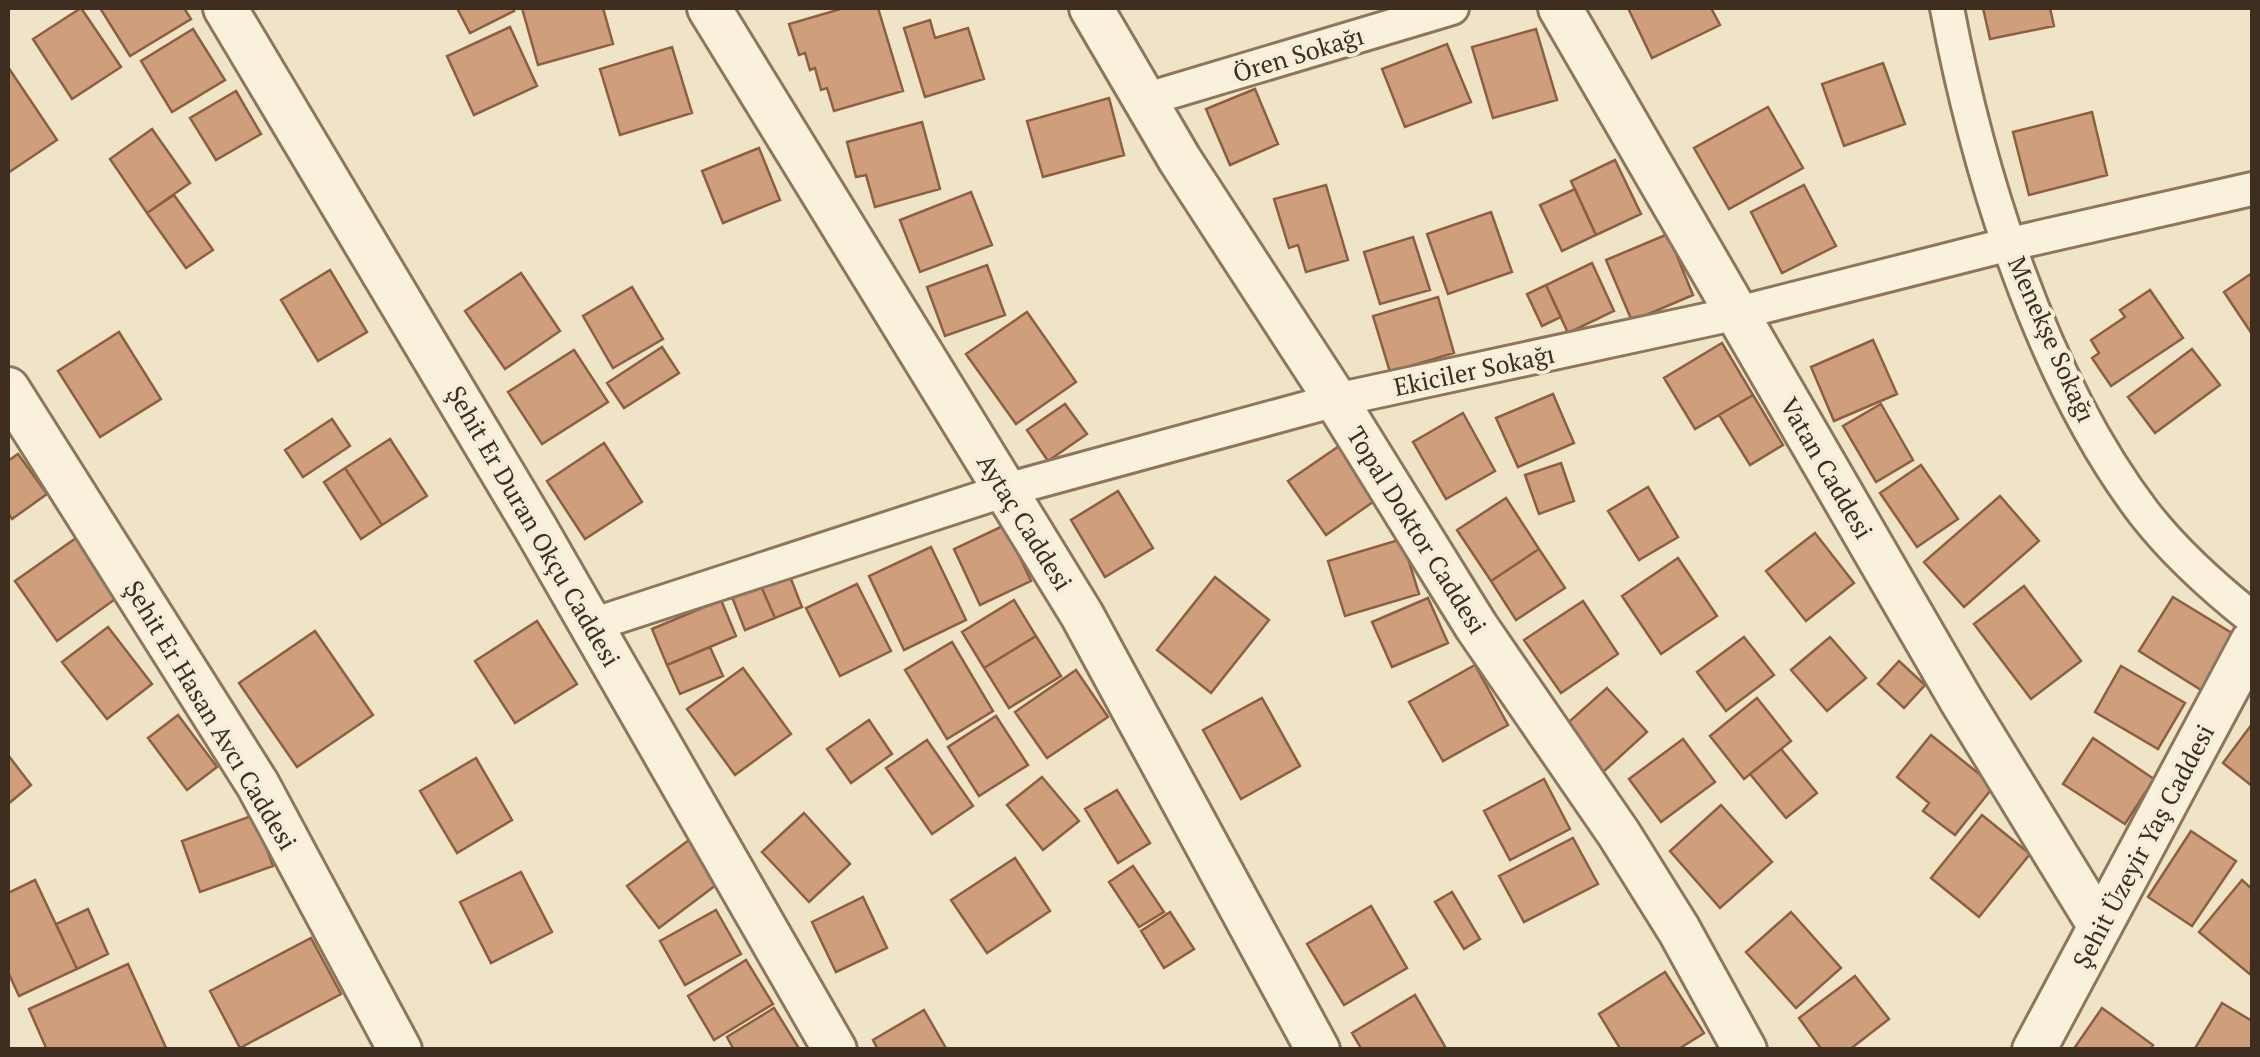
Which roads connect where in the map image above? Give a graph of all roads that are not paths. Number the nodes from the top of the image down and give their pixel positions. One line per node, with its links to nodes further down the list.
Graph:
1 (225, 8): 15 (street, Şehit Er Duran Okçu Caddesi)
2 (709, 8): 13 (street, Aytaç Caddesi)
3 (1091, 8): 7 (street, Topal Doktor Caddesi)
4 (1452, 8): 7 (street, Ören Sokağı)
5 (1560, 8): 10 (street, Vatan Caddesi)
6 (1947, 8): 9 (street, Menekşe Sokağı)
7 (1144, 100): 12 (street, Topal Doktor Caddesi)
8 (2252, 189): 9 (street, Ekiciler Sokağı)
9 (2010, 244): 10 (street, Ekiciler Sokağı); 14 (street, Menekşe Sokağı)
10 (1738, 313): 12 (street, Ekiciler Sokağı); 17 (street, Vatan Caddesi)
11 (8, 389): 18 (street, Şehit Er Hasan Avcı Caddesi)
12 (1336, 400): 13 (street, Ekiciler Sokağı); 21 (street, Topal Doktor Caddesi)
13 (1006, 490): 15 (street, Ekiciler Sokağı); 20 (street, Aytaç Caddesi)
14 (2252, 618)
15 (592, 626): 19 (street, Şehit Er Duran Okçu Caddesi)
16 (2252, 642): 17 (street, Şehit Üzeyir Yaş Caddesi)
17 (2099, 925): 22 (street, Şehit Üzeyir Yaş Caddesi)
18 (400, 1050)
19 (835, 1050)
20 (1318, 1050)
21 (1745, 1050)
22 (2034, 1050)

